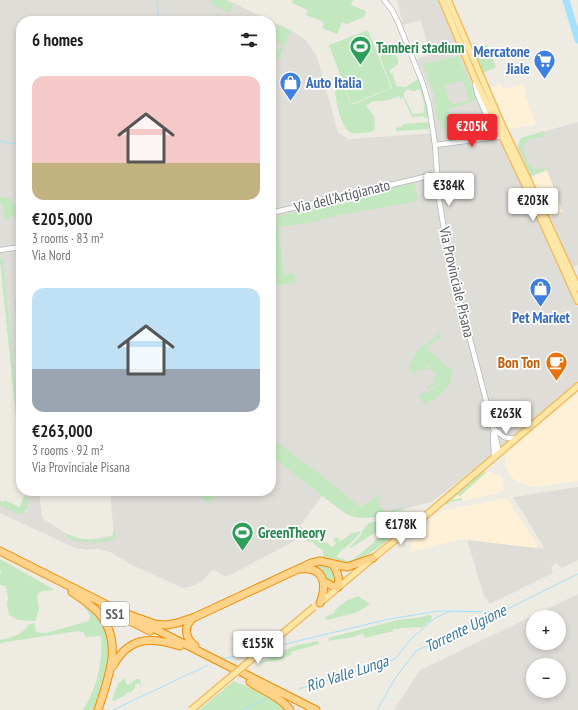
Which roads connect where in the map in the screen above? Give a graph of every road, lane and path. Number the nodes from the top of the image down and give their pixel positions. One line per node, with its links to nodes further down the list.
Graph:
1 (384, 0): 7 (street, Via Provinciale Pisana)
2 (442, 0): 4 (main road)
3 (448, 0): 5 (main road)
4 (474, 79): 5 (main road); 6 (street)
5 (504, 136): 6 (street); 12 (main road); 13 (main road)
6 (480, 139): 7 (street)
7 (435, 145): 8 (street, Via Provinciale Pisana)
8 (437, 174): 9 (street, Via dell'Artigianato); 15 (street, Via Provinciale Pisana)
9 (276, 212)
10 (16, 248): 11 (street)
11 (0, 250)
12 (578, 288)
13 (578, 301)
14 (578, 386): 16 (main road)
15 (493, 428): 16 (street); 17 (street, Via Provinciale Pisana); 18 (street, Via Provinciale Pisana); 19 (street, Via Provinciale Pisana)
16 (515, 439): 18 (main road)
17 (493, 447): 19 (street, Via Provinciale Pisana); 20 (street, Via Provinciale Pisana)
18 (503, 449): 19 (main road)
19 (495, 456): 20 (main road)
20 (486, 463): 23 (main road)
21 (0, 551): 30 (highway, SS1)
22 (0, 556): 28 (highway, SS1)
23 (373, 558): 24 (highway); 27 (main road)
24 (334, 565): 25 (highway); 27 (highway)
25 (298, 569): 26 (highway); 31 (highway)
26 (323, 581): 27 (highway); 29 (highway)
27 (338, 587): 29 (main road)
28 (72, 592): 32 (highway, SS1); 34 (highway)
29 (317, 605): 37 (main road, bridge)
30 (124, 613): 31 (highway); 33 (highway, SS1)
31 (195, 616): 33 (highway)
32 (180, 646): 33 (highway, SS1); 34 (highway)
33 (211, 657)
34 (110, 673): 36 (highway)
35 (250, 682): 38 (highway); 39 (highway); 40 (highway)
36 (98, 710)
37 (191, 710)
38 (290, 710)
39 (307, 710)
40 (316, 710)

